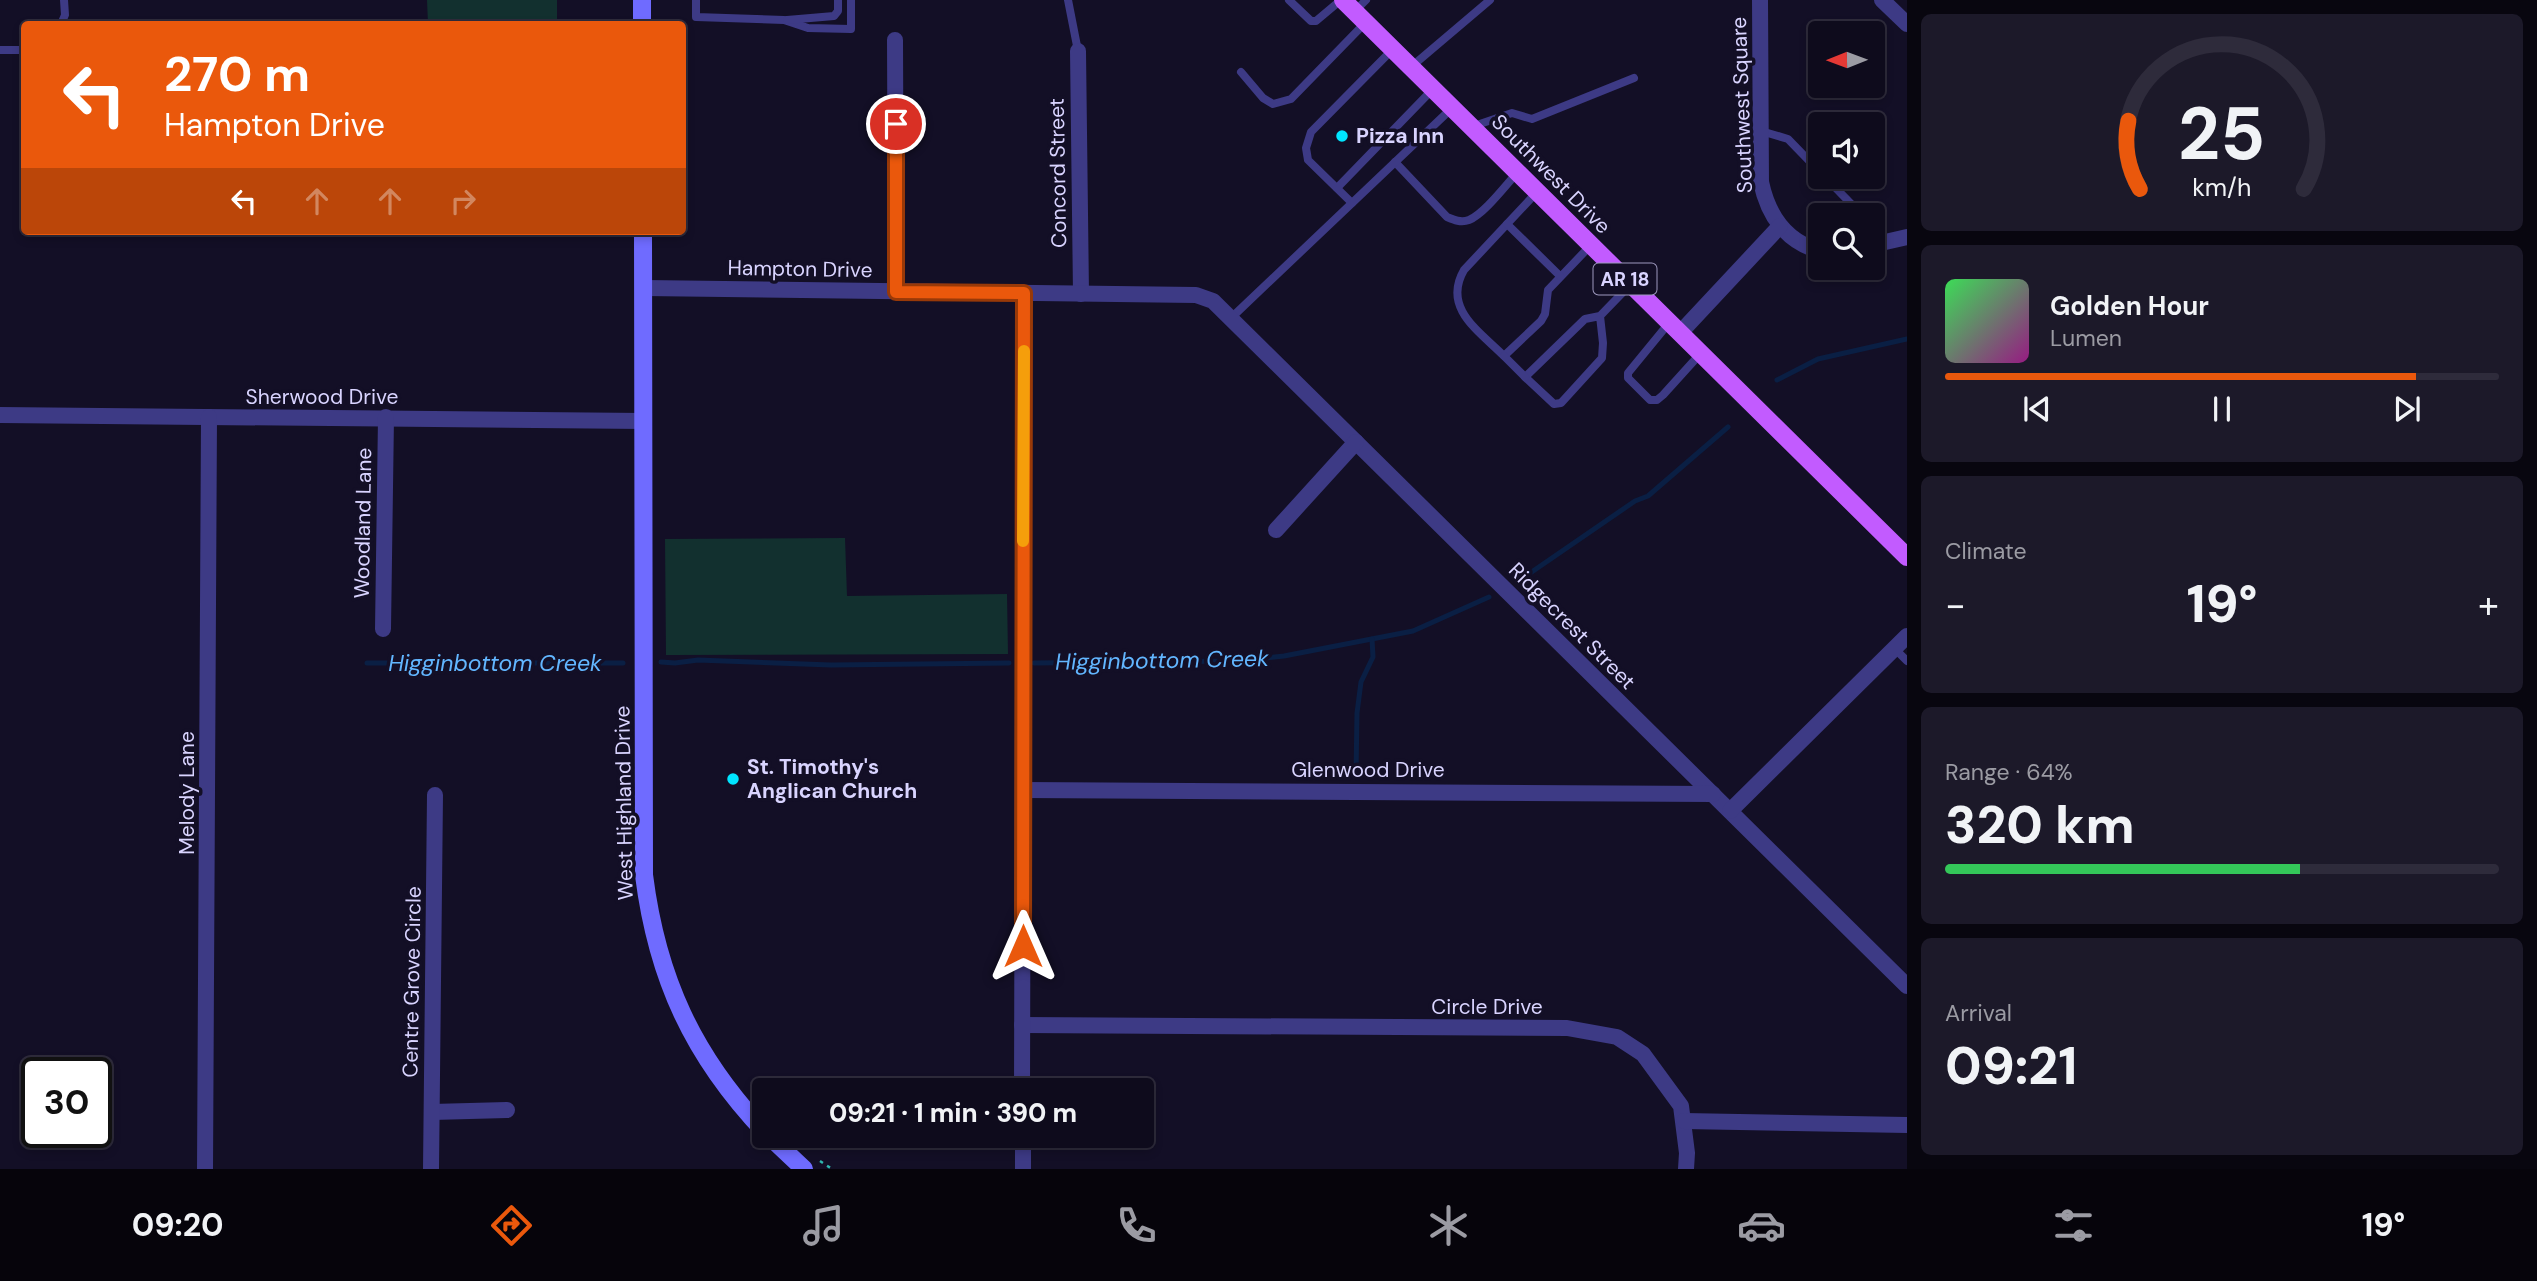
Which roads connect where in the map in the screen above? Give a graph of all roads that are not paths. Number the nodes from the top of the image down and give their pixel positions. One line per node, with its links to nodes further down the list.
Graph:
1 (65, 0): 13 (lane)
2 (642, 0): 14 (street)
3 (696, 0): 12 (lane)
4 (838, 0): 12 (lane)
5 (851, 0): 12 (lane)
6 (1068, 0): 20 (lane)
7 (1289, 0): 11 (lane)
8 (1490, 0): 21 (lane)
9 (1760, 0): 27 (street, Southwest Square)
10 (1882, 0): 15 (street)
11 (1354, 7): 17 (main road, Southwest Drive / AR 18); 22 (lane)
12 (784, 20)
13 (62, 21)
14 (642, 21)
15 (1907, 24)
16 (895, 40): 46 (street)
17 (1393, 49): 21 (main road, Southwest Drive / AR 18); 31 (lane)
18 (0, 50): 19 (lane)
19 (21, 50)
20 (1078, 51): 48 (street, Concord Street)
21 (1411, 67): 24 (main road, Southwest Drive / AR 18)
22 (1241, 72)
23 (1634, 78): 26 (lane)
24 (1433, 89): 25 (main road, Southwest Drive / AR 18); 31 (lane)
25 (1452, 108): 26 (main road, Southwest Drive / AR 18); 29 (lane)
26 (1471, 127): 30 (main road, Southwest Drive / AR 18)
27 (1761, 131): 28 (lane); 37 (street, Southwest Square)
28 (1808, 160)
29 (1395, 162): 30 (lane); 34 (lane)
30 (1517, 173): 33 (main road, Southwest Drive / AR 18)
31 (1337, 188): 34 (lane)
32 (1837, 189): 35 (lane)
33 (1537, 192): 36 (lane); 41 (main road, Southwest Drive / AR 18)
34 (1352, 203): 51 (lane)
35 (1850, 203)
36 (1507, 225): 43 (lane); 54 (lane)
37 (1780, 226): 42 (street); 52 (street)
38 (643, 235): 45 (street, West Highland Drive)
39 (1907, 237): 40 (street)
40 (1885, 242)
41 (1591, 246): 43 (lane); 44 (main road, Southwest Drive / AR 18)
42 (1808, 246)
43 (1560, 276): 54 (lane)
44 (1630, 285): 50 (lane); 52 (main road, Southwest Drive / AR 18)
45 (644, 288): 46 (street, Hampton Drive); 59 (street, West Highland Drive)
46 (896, 292): 47 (street, Hampton Drive)
47 (1024, 293): 48 (street, Hampton Drive); 67 (street)
48 (1081, 294): 49 (street, Hampton Drive)
49 (1206, 298): 51 (street, Ridgecrest Street)
50 (1600, 316): 55 (lane); 55 (lane)
51 (1230, 319): 60 (street, Ridgecrest Street)
52 (1674, 328): 53 (main road, Southwest Drive / AR 18); 53 (lane)
53 (1701, 353): 62 (main road, Southwest Drive / AR 18)
54 (1504, 356): 55 (lane)
55 (1525, 377)
56 (0, 415): 57 (street, Sherwood Drive)
57 (209, 417): 58 (street, Sherwood Drive); 81 (street, Melody Lane)
58 (386, 417): 59 (street, Sherwood Drive); 63 (street, Woodland Lane)
59 (644, 421): 76 (street, West Highland Drive)
60 (1356, 442): 61 (street); 68 (street, Ridgecrest Street)
61 (1276, 530)
62 (1907, 557)
63 (383, 629)
64 (1907, 636): 65 (street)
65 (1895, 649): 66 (lane); 70 (street)
66 (1907, 661)
67 (1023, 790): 68 (street, Glenwood Drive); 72 (street)
68 (1713, 794): 70 (street, Ridgecrest Street)
69 (435, 795): 75 (street, Centre Grove Circle)
70 (1730, 811): 71 (street, Ridgecrest Street)
71 (1907, 986)
72 (1022, 1025): 73 (street); 77 (street, Circle Drive)
73 (1023, 1078)
74 (507, 1110): 75 (street)
75 (432, 1112): 82 (street, Centre Grove Circle)
76 (752, 1117)
77 (1684, 1121): 78 (street); 85 (street)
78 (1907, 1125)
79 (782, 1148): 83 (street)
80 (1023, 1148): 84 (street)
81 (205, 1169)
82 (431, 1169)
83 (804, 1169)
84 (1023, 1169)
85 (1686, 1169)

